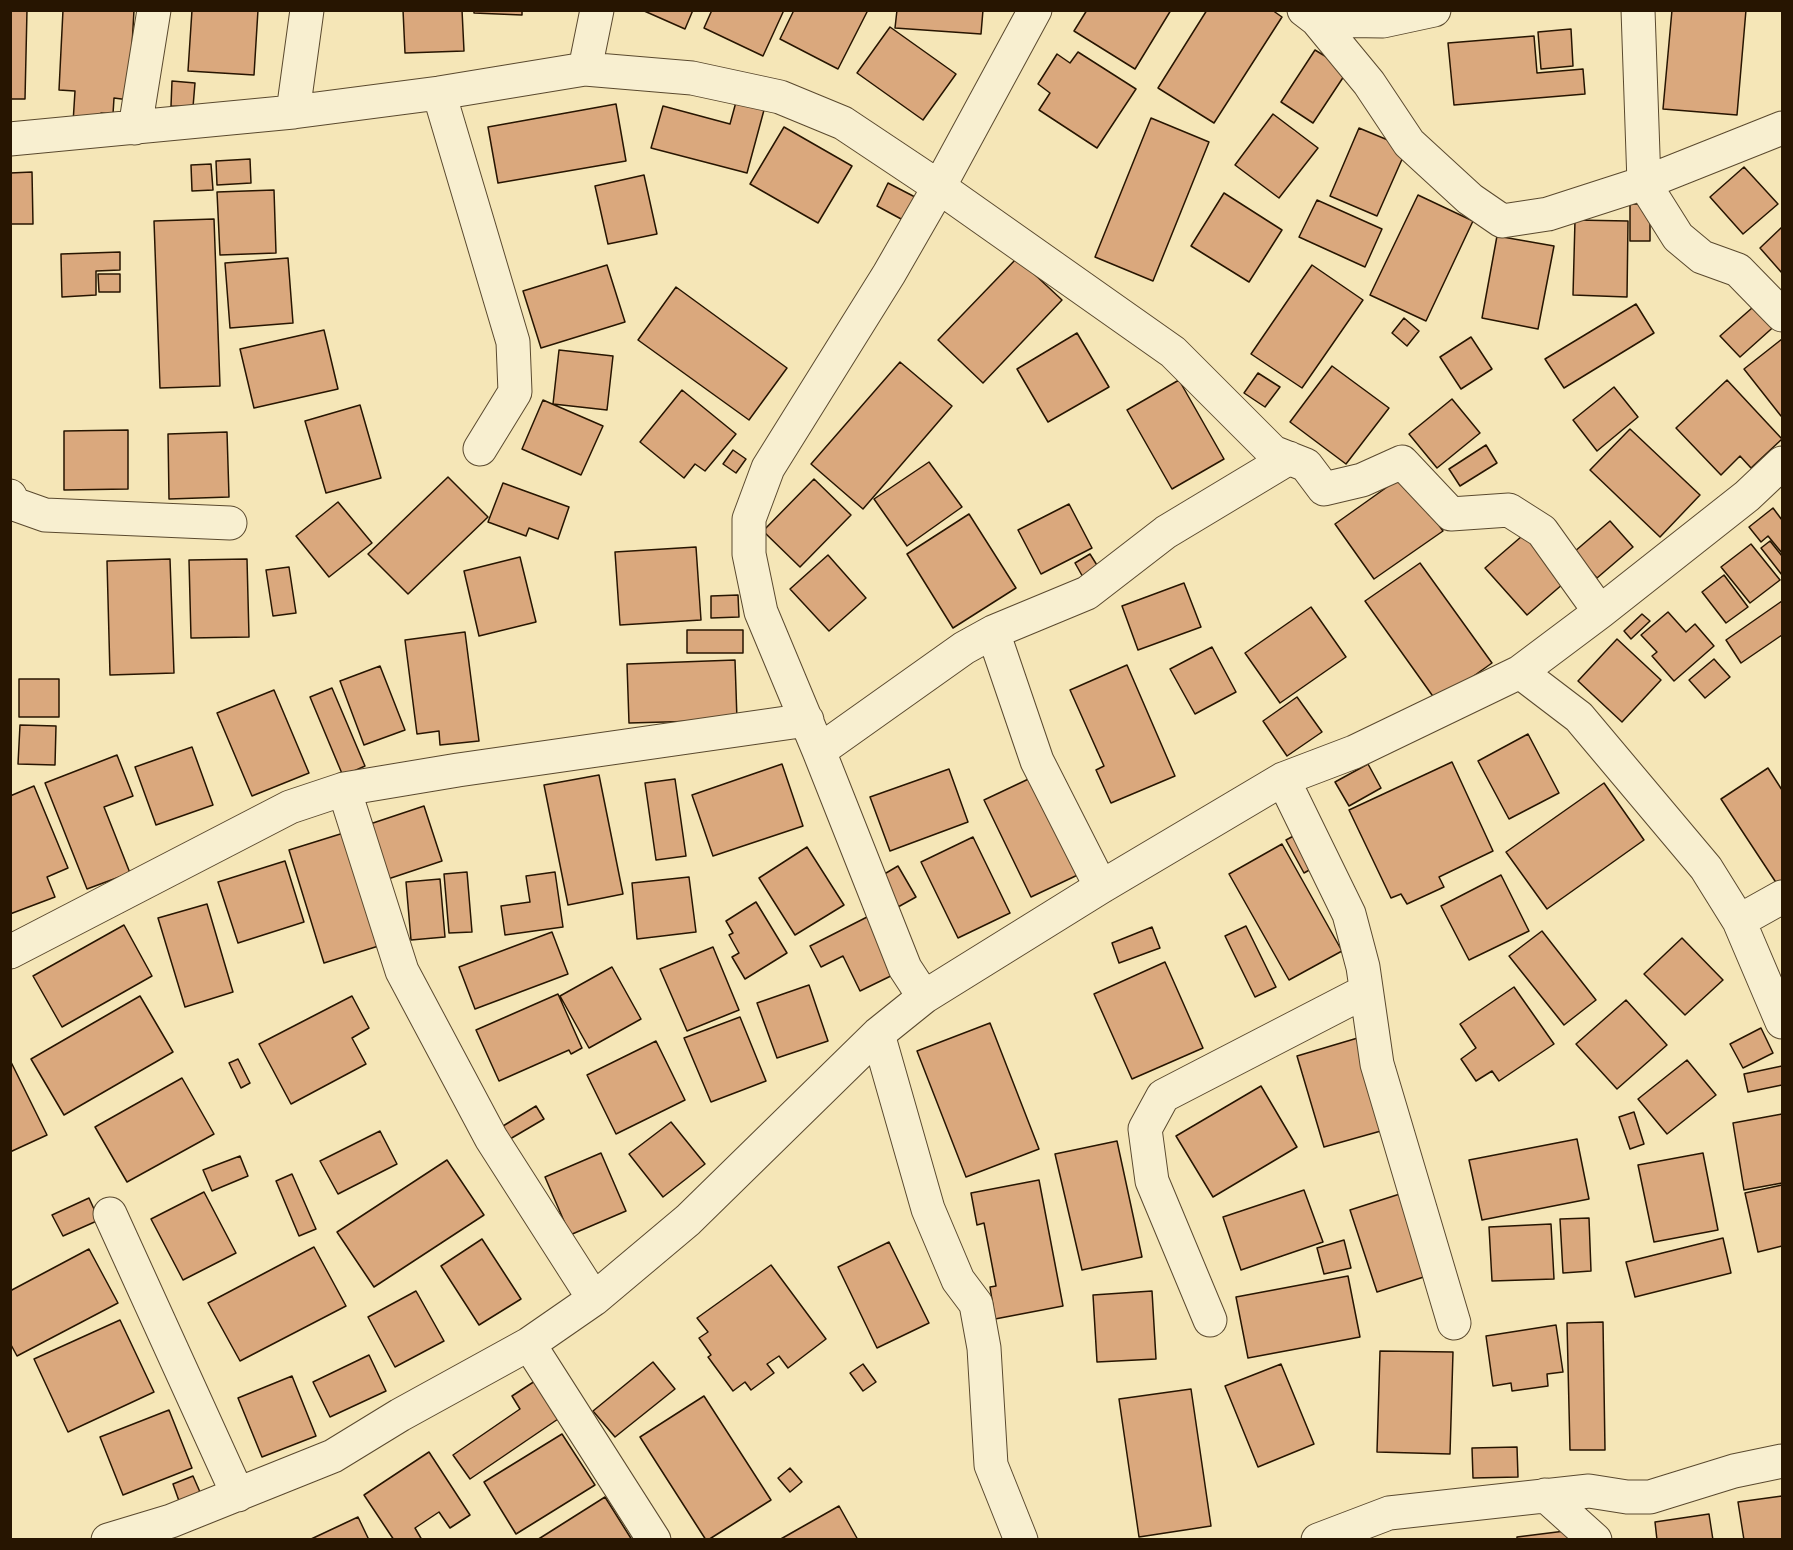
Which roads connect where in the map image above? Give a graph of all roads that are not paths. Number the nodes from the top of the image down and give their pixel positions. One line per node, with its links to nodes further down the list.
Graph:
1 (154, 10): 11 (street)
2 (307, 10): 10 (street)
3 (597, 10): 8 (street)
4 (1035, 10): 15 (street)
5 (1434, 10): 7 (street)
6 (1638, 10): 14 (street)
7 (1311, 15): 14 (street)
8 (585, 69): 9 (street); 15 (street)
9 (438, 93): 10 (street); 17 (street)
10 (293, 112): 11 (street)
11 (135, 128): 13 (street)
12 (1782, 128): 14 (street)
13 (10, 139)
14 (1644, 183): 16 (street)
15 (939, 187): 18 (street); 25 (street)
16 (1782, 315)
17 (480, 449)
18 (1288, 458): 22 (street); 23 (street)
19 (1782, 463): 22 (street)
20 (10, 496): 21 (street)
21 (230, 523)
22 (1600, 612): 24 (street)
23 (993, 632): 26 (street); 29 (street)
24 (1520, 672): 27 (street); 31 (street)
25 (807, 720): 26 (street); 28 (street)
26 (819, 751): 34 (street)
27 (1283, 779): 29 (street); 33 (street)
28 (344, 789): 32 (street); 38 (street)
29 (1101, 886): 34 (street)
30 (1782, 897): 31 (street)
31 (1739, 921): 35 (street)
32 (10, 952)
33 (1366, 991): 39 (street); 40 (street)
34 (924, 997): 36 (street)
35 (1782, 1022)
36 (878, 1034): 38 (street); 49 (street)
37 (110, 1214): 43 (street)
38 (594, 1299): 41 (street)
39 (1210, 1320)
40 (1454, 1323)
41 (529, 1344): 43 (street); 48 (street)
42 (1782, 1461): 45 (street)
43 (238, 1495): 46 (street)
44 (1545, 1495): 45 (street); 50 (street); 51 (street)
45 (1627, 1497): 51 (street)
46 (174, 1530): 47 (street)
47 (108, 1539)
48 (654, 1539)
49 (1021, 1539)
50 (1318, 1539)
51 (1596, 1539)

